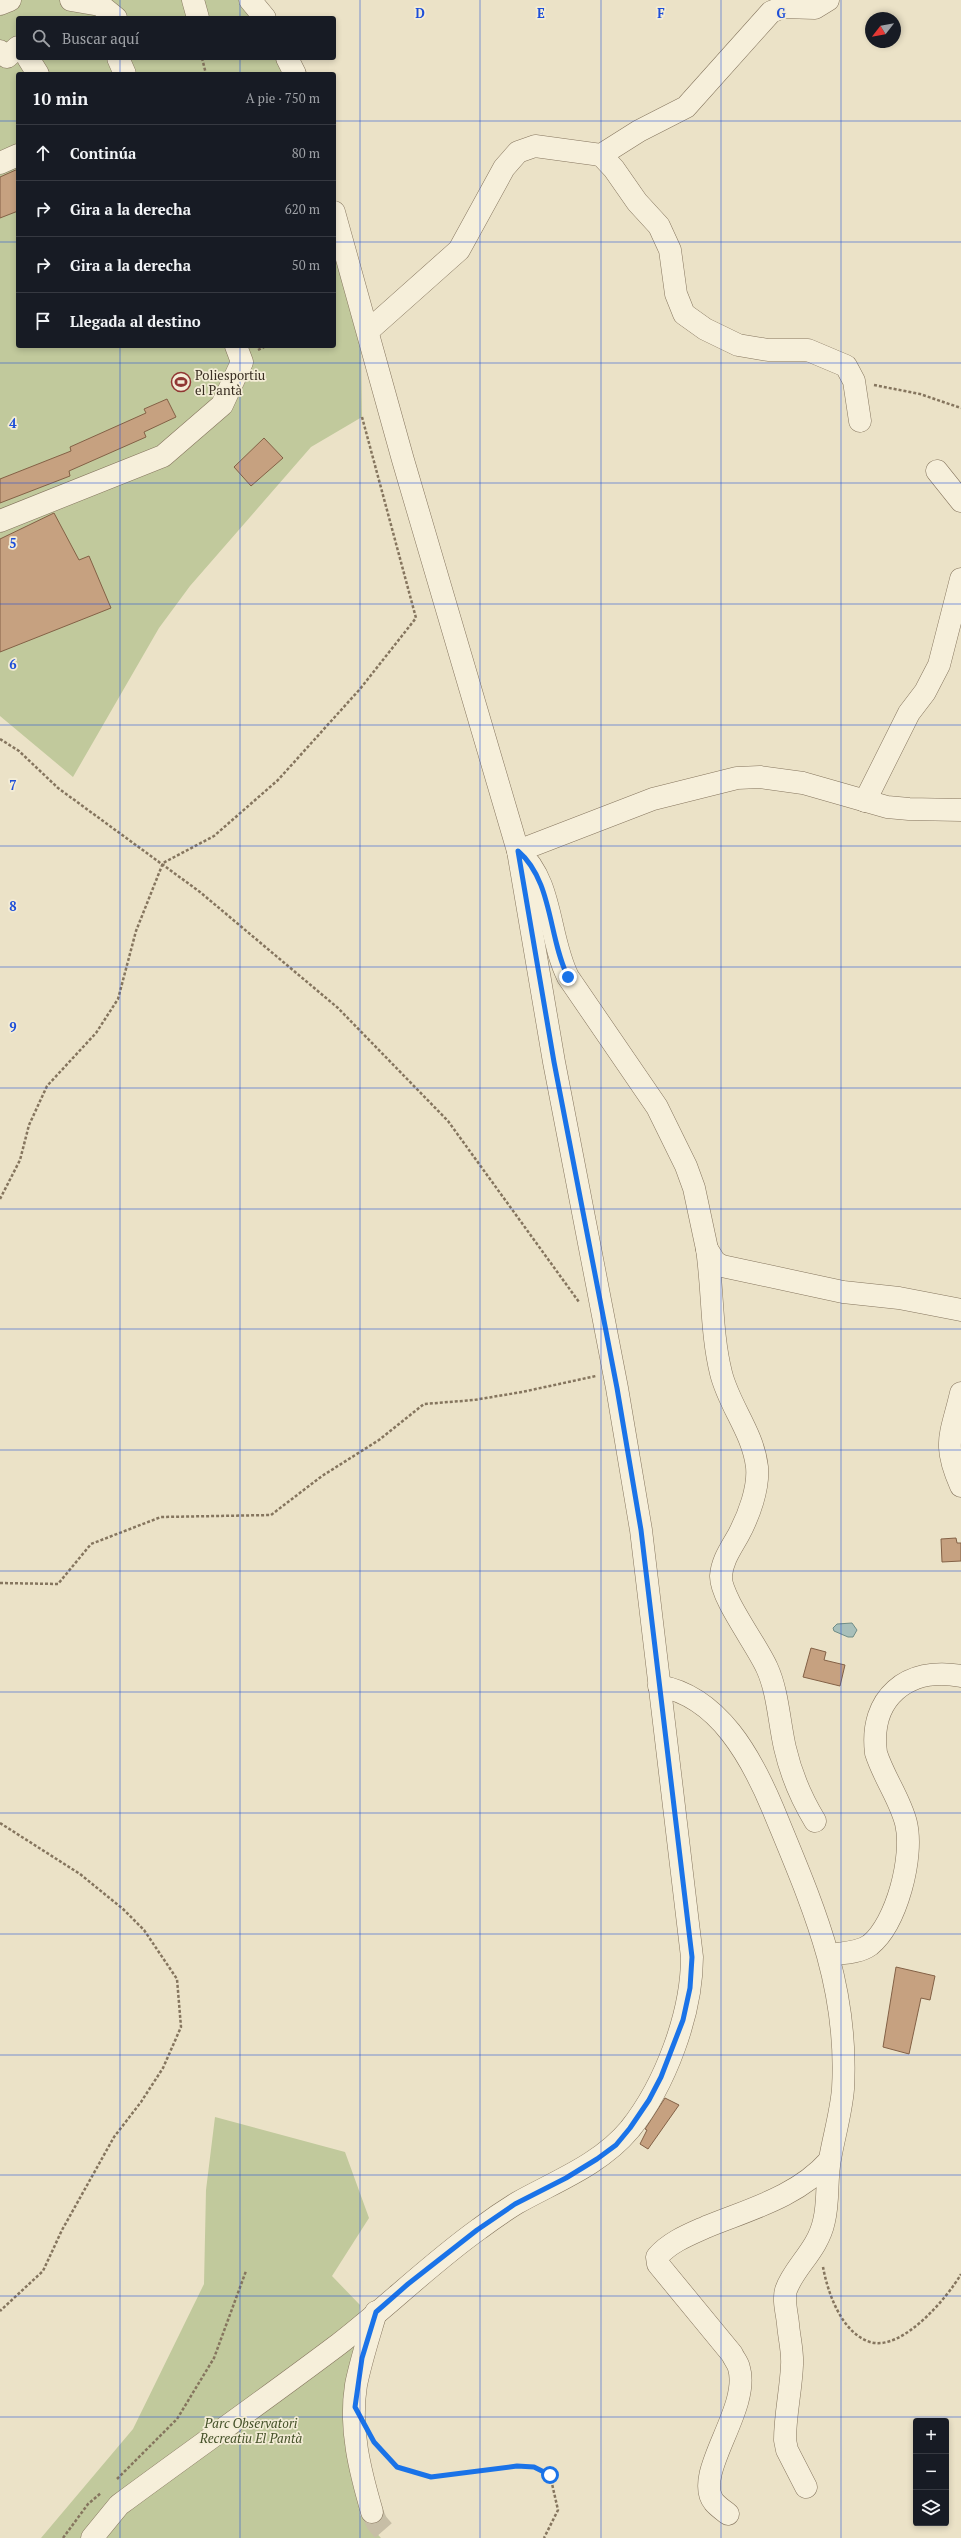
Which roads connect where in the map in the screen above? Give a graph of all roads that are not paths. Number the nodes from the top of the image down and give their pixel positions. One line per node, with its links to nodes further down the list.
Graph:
1 (10, 0): 6 (street)
2 (71, 0): 7 (street)
3 (193, 0): 8 (street)
4 (250, 0): 9 (street)
5 (828, 0): 18 (street)
6 (0, 4)
7 (114, 16)
8 (197, 16)
9 (263, 16)
10 (16, 49): 11 (street)
11 (0, 51)
12 (29, 60): 15 (street)
13 (119, 60): 16 (street)
14 (288, 60): 17 (street)
15 (37, 72)
16 (124, 72)
17 (294, 72)
18 (602, 155): 22 (street); 24 (street)
19 (16, 156): 20 (street)
20 (0, 163)
21 (336, 219): 22 (street)
22 (368, 331): 31 (street)
23 (237, 348): 27 (street)
24 (860, 421)
25 (937, 471): 26 (street)
26 (961, 501)
27 (0, 521)
28 (961, 579): 29 (street)
29 (865, 801): 30 (street); 31 (street)
30 (961, 810)
31 (518, 851): 32 (street); 37 (street)
32 (707, 1249): 33 (street); 38 (street)
33 (961, 1310)
34 (961, 1393): 35 (street)
35 (961, 1486)
36 (961, 1676): 39 (street)
37 (659, 1686): 39 (street); 41 (street)
38 (815, 1821)
39 (829, 1955): 40 (street)
40 (829, 2161): 42 (street); 44 (street)
41 (376, 2312): 43 (street); 45 (street)
42 (806, 2487)
43 (372, 2512)
44 (728, 2514)
45 (92, 2538)

